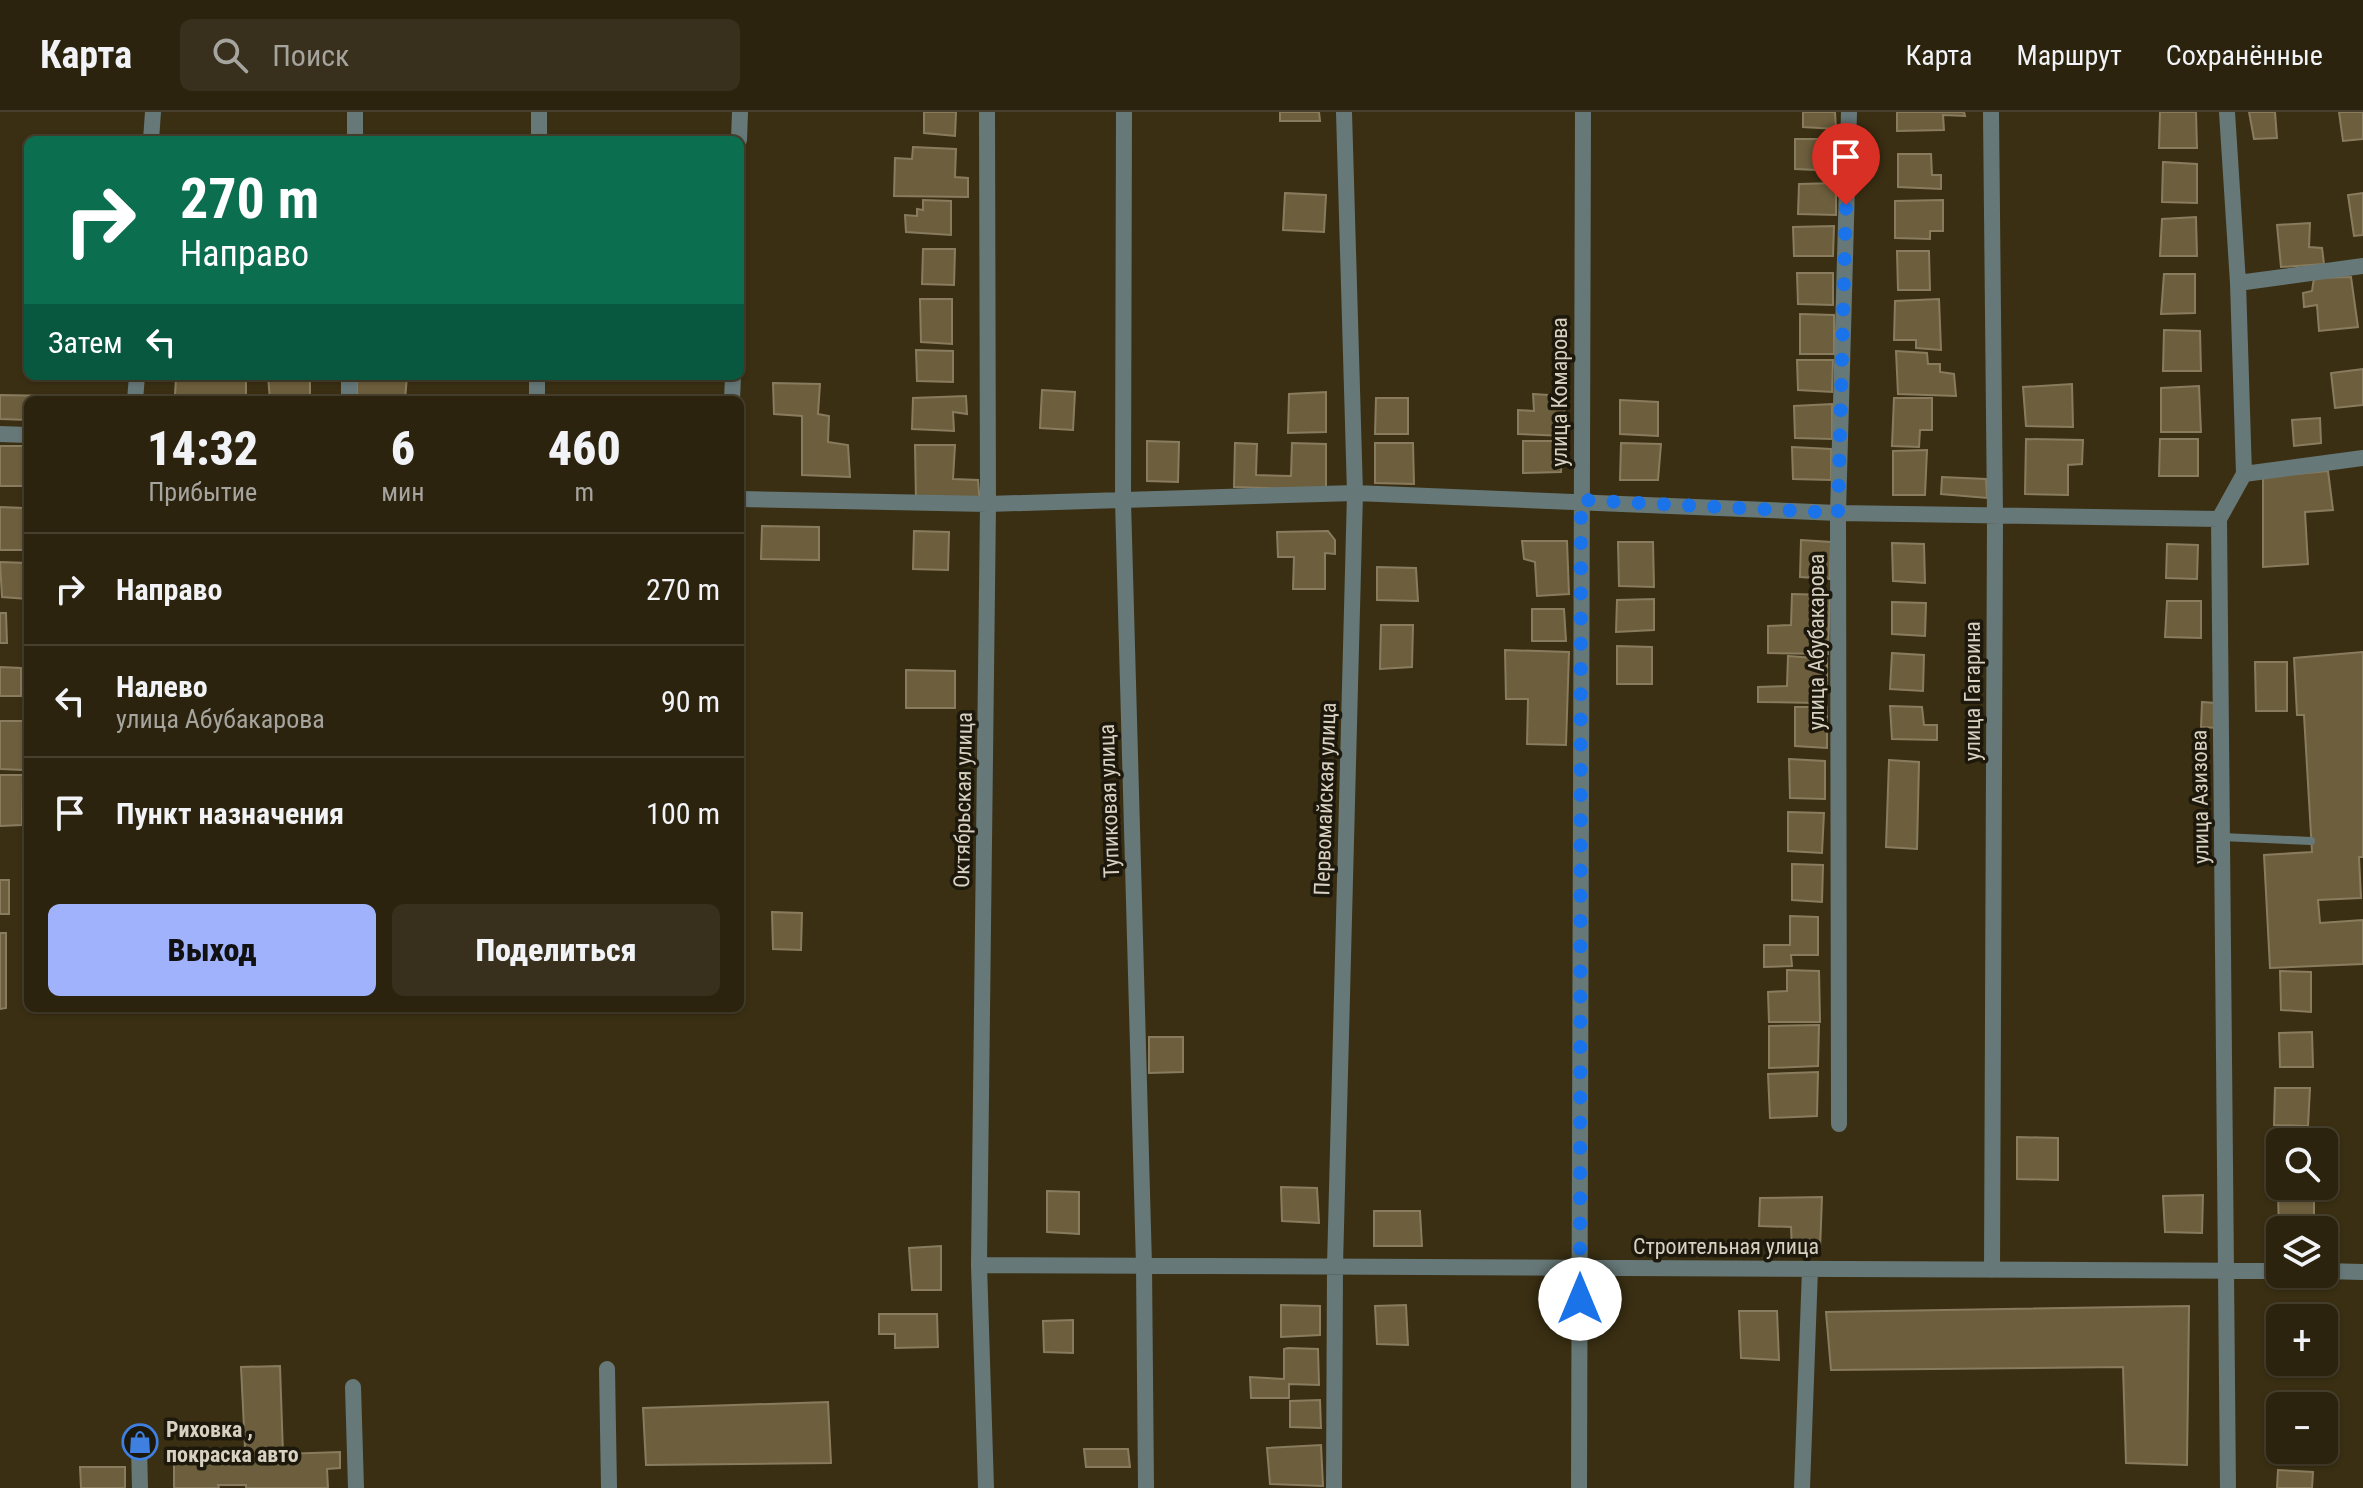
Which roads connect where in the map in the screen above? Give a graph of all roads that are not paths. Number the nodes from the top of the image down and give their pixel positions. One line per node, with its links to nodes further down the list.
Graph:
1 (153, 112): 12 (street)
2 (355, 112): 13 (street)
3 (539, 112): 14 (street)
4 (740, 112): 15 (street)
5 (987, 112): 26 (street, Октябрьская улица)
6 (1124, 112): 25 (street, Тупиковая улица)
7 (1344, 112): 22 (street, Первомайская улица)
8 (1583, 112): 24 (street, улица Комарова)
9 (1849, 112): 27 (street, улица Абубакарова)
10 (1991, 112): 28 (street, улица Гагарина)
11 (2227, 112): 17 (street)
12 (151, 136)
13 (355, 136)
14 (539, 136)
15 (739, 136)
16 (2363, 266): 17 (street)
17 (2238, 283): 21 (street)
18 (0, 434): 19 (street)
19 (24, 435)
20 (2363, 458): 21 (street)
21 (2244, 474): 29 (street, улица Азизова)
22 (1355, 493): 24 (street); 25 (street); 35 (street, Первомайская улица)
23 (744, 499): 26 (street)
24 (1581, 500): 27 (street); 36 (street, улица Комарова)
25 (1123, 501): 26 (street); 34 (street, Тупиковая улица)
26 (988, 504): 33 (street, Октябрьская улица)
27 (1838, 513): 28 (street); 32 (street, улица Абубакарова)
28 (1995, 516): 29 (street); 38 (street, улица Гагарина)
29 (2219, 519): 30 (street, улица Азизова)
30 (2222, 837): 31 (lane); 39 (street, улица Азизова)
31 (2311, 841)
32 (1839, 1124)
33 (979, 1265): 34 (street, Строительная улица); 49 (street, Октябрьская улица)
34 (1144, 1265): 35 (street, Строительная улица); 50 (street, Тупиковая улица)
35 (1335, 1266): 36 (street, Строительная улица); 51 (street, Первомайская улица)
36 (1580, 1268): 37 (street, Строительная улица); 52 (street, улица Комарова)
37 (1810, 1269): 38 (street, Строительная улица); 53 (street)
38 (1992, 1270): 39 (street, Строительная улица)
39 (2227, 1271): 40 (street, Строительная улица); 54 (street, улица Азизова)
40 (2266, 1271)
41 (2338, 1271): 42 (street)
42 (2363, 1272)
43 (607, 1369): 48 (street)
44 (353, 1387): 47 (street)
45 (139, 1448): 46 (street)
46 (140, 1488)
47 (356, 1488)
48 (609, 1488)
49 (986, 1488)
50 (1146, 1488)
51 (1334, 1488)
52 (1579, 1488)
53 (1802, 1488)
54 (2228, 1488)

